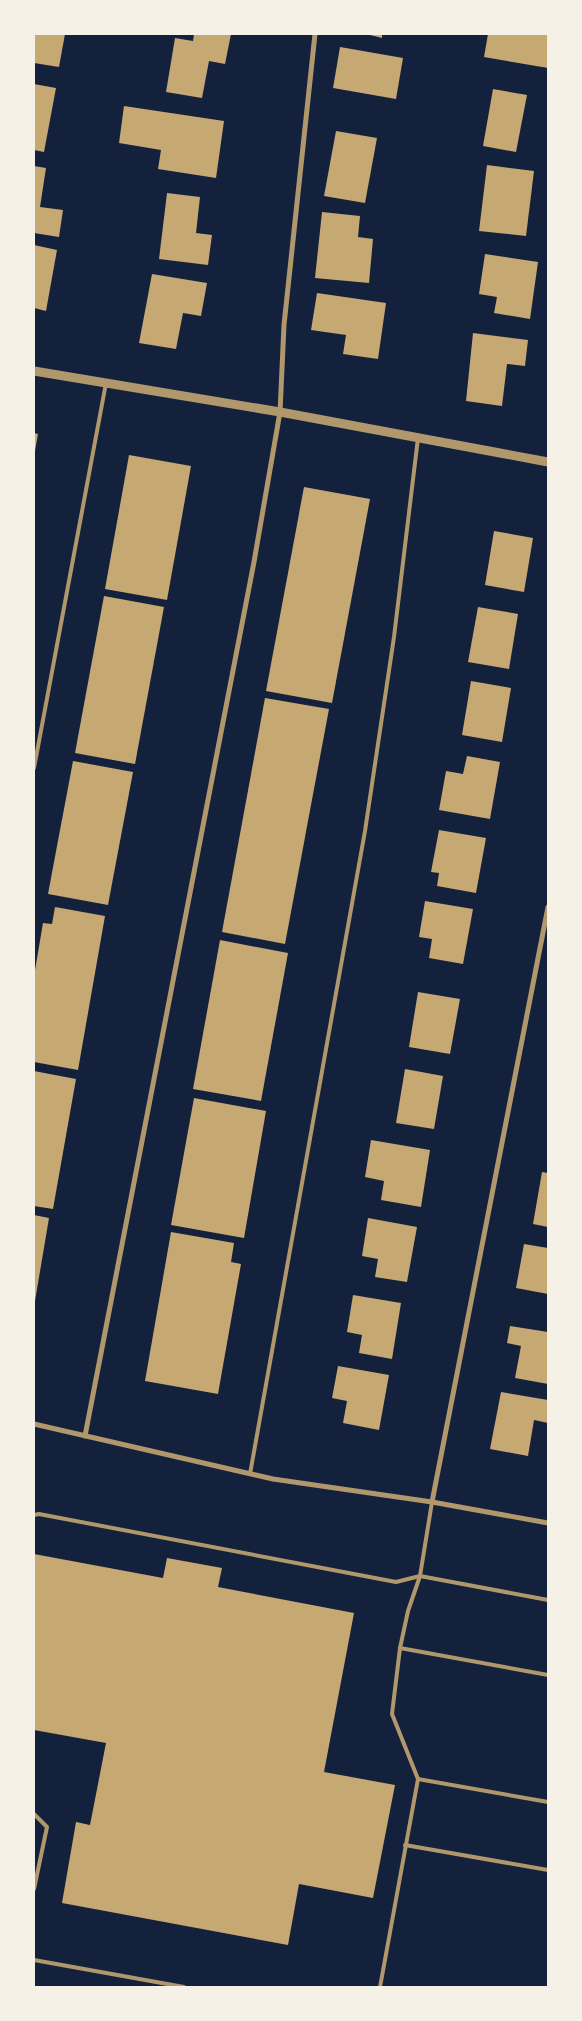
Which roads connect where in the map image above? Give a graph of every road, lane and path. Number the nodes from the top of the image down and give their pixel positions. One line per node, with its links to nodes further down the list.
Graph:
1 (315, 34): 4 (street)
2 (34, 371): 3 (street)
3 (106, 383): 4 (street); 7 (lane)
4 (280, 412): 5 (street); 10 (street)
5 (418, 438): 6 (street); 11 (lane)
6 (548, 462)
7 (34, 768)
8 (548, 907): 12 (street)
9 (34, 1424): 10 (street)
10 (85, 1436): 11 (street)
11 (250, 1474): 12 (street)
12 (432, 1502): 14 (street); 15 (lane)
13 (34, 1515): 15 (lane)
14 (548, 1523)
15 (420, 1576): 16 (lane); 17 (lane)
16 (548, 1600)
17 (400, 1648): 18 (lane); 19 (lane)
18 (548, 1675)
19 (418, 1779): 20 (lane); 22 (lane)
20 (548, 1802)
21 (34, 1814): 24 (lane)
22 (406, 1845): 23 (lane); 27 (lane)
23 (548, 1870)
24 (34, 1889)
25 (34, 1960): 26 (lane)
26 (184, 1987)
27 (380, 1987)

